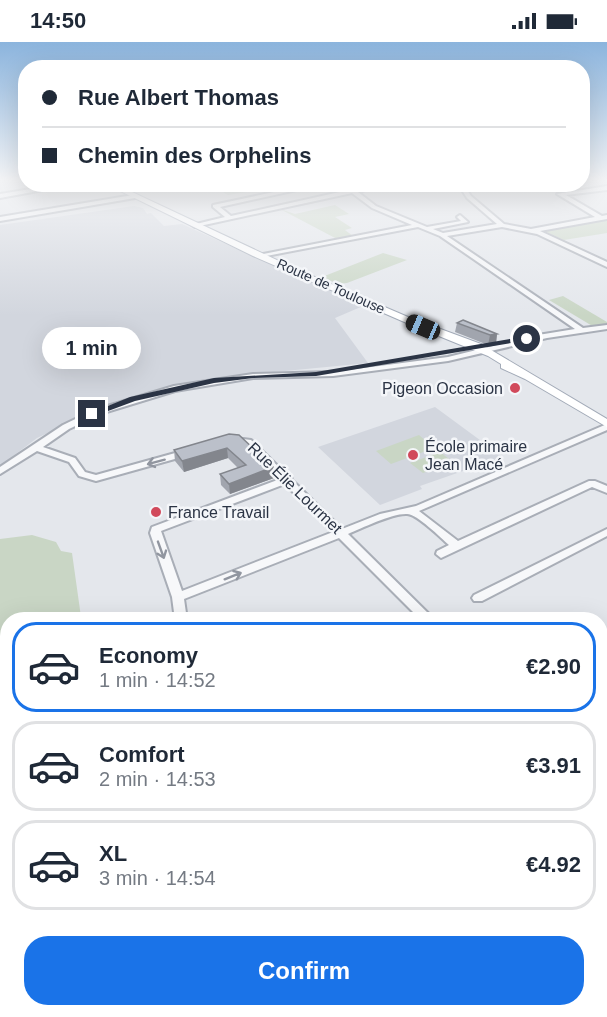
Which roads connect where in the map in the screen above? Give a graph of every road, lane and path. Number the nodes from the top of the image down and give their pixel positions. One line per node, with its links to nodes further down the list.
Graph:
1 (452, 224): 6 (street)
2 (566, 224): 7 (street)
3 (195, 225): 9 (main road, Route de Toulouse)
4 (421, 225): 6 (street); 9 (street)
5 (502, 225): 7 (street); 8 (street)
6 (429, 229): 8 (street)
7 (533, 230): 10 (street)
8 (442, 235): 12 (street)
9 (261, 255): 13 (main road, Route de Toulouse)
10 (607, 265)
11 (607, 327): 12 (street)
12 (582, 331): 13 (street)
13 (477, 351): 14 (main road, Route de Toulouse); 16 (street)
14 (606, 423): 21 (street)
15 (220, 442): 19 (street, Rue Élie Lourmet)
16 (35, 447): 17 (street, one-way to 16); 18 (street)
17 (199, 449)
18 (0, 471)
19 (288, 479): 23 (street, Rue Élie Lourmet); 26 (street, one-way to 26)
20 (607, 490): 24 (street)
21 (409, 510): 23 (street); 24 (street)
22 (607, 532): 27 (street)
23 (341, 533): 26 (street, one-way to 23); 29 (street, Rue Élie Lourmet)
24 (457, 546): 25 (street)
25 (441, 554)
26 (177, 595): 28 (street)
27 (478, 598)
28 (180, 612)
29 (421, 612)

